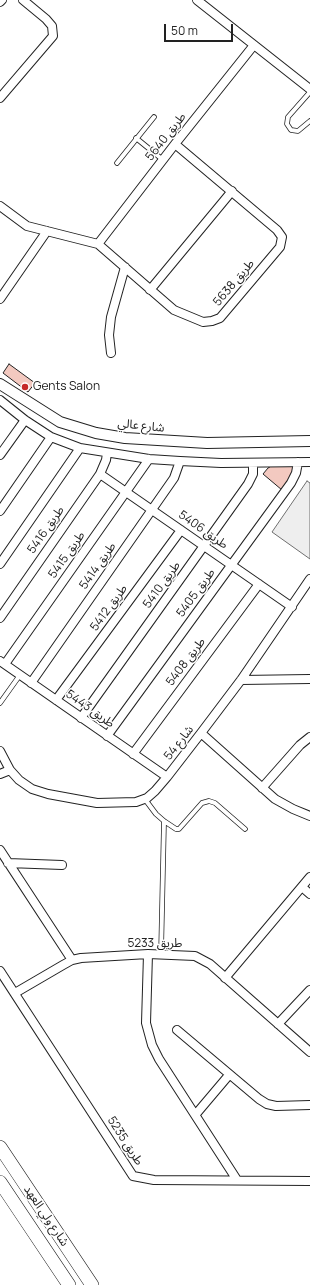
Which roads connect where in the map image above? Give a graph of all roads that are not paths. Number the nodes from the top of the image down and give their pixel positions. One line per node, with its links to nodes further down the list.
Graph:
1 (2, 0): 4 (street)
2 (23, 0): 7 (street)
3 (197, 0): 5 (street)
4 (0, 2)
5 (254, 45): 6 (street); 11 (street, طريق 5640)
6 (310, 91): 9 (lane)
7 (0, 98)
8 (154, 117): 10 (lane)
9 (310, 121)
10 (136, 138): 12 (lane); 13 (lane)
11 (175, 144): 12 (street, طريق 5640); 14 (street)
12 (163, 160): 17 (street, طريق 5640)
13 (117, 162)
14 (232, 191): 19 (street); 19 (street, طريق 5638)
15 (1, 208): 16 (street)
16 (47, 231): 17 (street); 20 (street)
17 (98, 244): 18 (street, طريق 5638)
18 (125, 267): 19 (street, طريق 5638); 21 (street)
19 (150, 290)
20 (0, 299)
21 (111, 353)
22 (0, 385): 26 (street, شارع عالي)
23 (0, 400): 24 (street)
24 (25, 420): 25 (street); 31 (street)
25 (51, 437): 29 (street); 40 (street)
26 (291, 441): 27 (street, شارع عالي); 28 (street, شارع عالي)
27 (310, 441)
28 (310, 447)
29 (80, 448): 30 (street); 43 (street)
30 (107, 453): 32 (street); 37 (street, طريق 5416)
31 (0, 455)
32 (149, 459): 33 (street); 38 (street, طريق 5415)
33 (180, 461): 36 (street); 39 (street, طريق 5414)
34 (298, 462): 35 (street); 36 (street); 44 (street, طريق 5405)
35 (310, 462)
36 (254, 463): 42 (street, طريق 5410)
37 (100, 474): 38 (street, طريق 5406); 48 (street, طريق 5416)
38 (126, 492): 39 (street, طريق 5406); 49 (street, طريق 5415)
39 (152, 510): 41 (street, طريق 5406); 53 (street, طريق 5414)
40 (0, 511)
41 (181, 530): 42 (street, طريق 5406); 54 (street, طريق 5412)
42 (205, 546): 44 (street, طريق 5406); 56 (street, طريق 5410)
43 (0, 564)
44 (231, 564): 46 (street, طريق 5406); 58 (street, طريق 5405)
45 (310, 579): 47 (street, شارع 54)
46 (259, 584): 47 (street, طريق 5406); 61 (street, طريق 5408)
47 (292, 607): 52 (street, شارع 54)
48 (0, 618)
49 (2, 663): 50 (street, طريق 5443)
50 (20, 675): 53 (street, طريق 5443); 55 (lane)
51 (310, 679): 52 (street)
52 (240, 680): 57 (street, شارع 54)
53 (31, 682): 54 (street, طريق 5443)
54 (56, 700): 56 (street, طريق 5443)
55 (0, 703)
56 (81, 718): 58 (street, طريق 5443)
57 (201, 733): 64 (street, شارع 54); 65 (street)
58 (107, 736): 61 (street, طريق 5443)
59 (310, 737): 65 (street)
60 (0, 751): 62 (street)
61 (133, 754): 64 (street, طريق 5443)
62 (10, 770): 63 (street); 66 (street)
63 (0, 774)
64 (167, 777): 66 (street, شارع 54)
65 (262, 788): 67 (street)
66 (147, 798): 68 (lane)
67 (310, 816)
68 (164, 821): 69 (lane); 77 (lane)
69 (245, 829)
70 (0, 850): 71 (street)
71 (8, 863): 72 (street); 78 (street)
72 (62, 865)
73 (310, 877): 74 (street)
74 (302, 887): 75 (street); 80 (street)
75 (310, 894)
76 (148, 954): 77 (street, طريق 5233); 78 (street, طريق 5233); 88 (street)
77 (161, 955): 80 (street, طريق 5233)
78 (72, 960): 82 (street, طريق 5233)
79 (0, 971): 82 (street, طريق 5235)
80 (225, 978): 83 (street, طريق 5233)
81 (310, 990): 83 (street)
82 (15, 993): 90 (street, طريق 5235)
83 (278, 1024): 85 (street, طريق 5233)
84 (177, 1030): 86 (street)
85 (310, 1052)
86 (229, 1075): 87 (street); 88 (street)
87 (310, 1105)
88 (196, 1114): 90 (street)
89 (0, 1147): 94 (main road, شارع ولي العهد)
90 (237, 1180): 91 (street, طريق 5235)
91 (310, 1181)
92 (0, 1182): 93 (main road, شارع ولي العهد)
93 (69, 1285)
94 (92, 1285)

